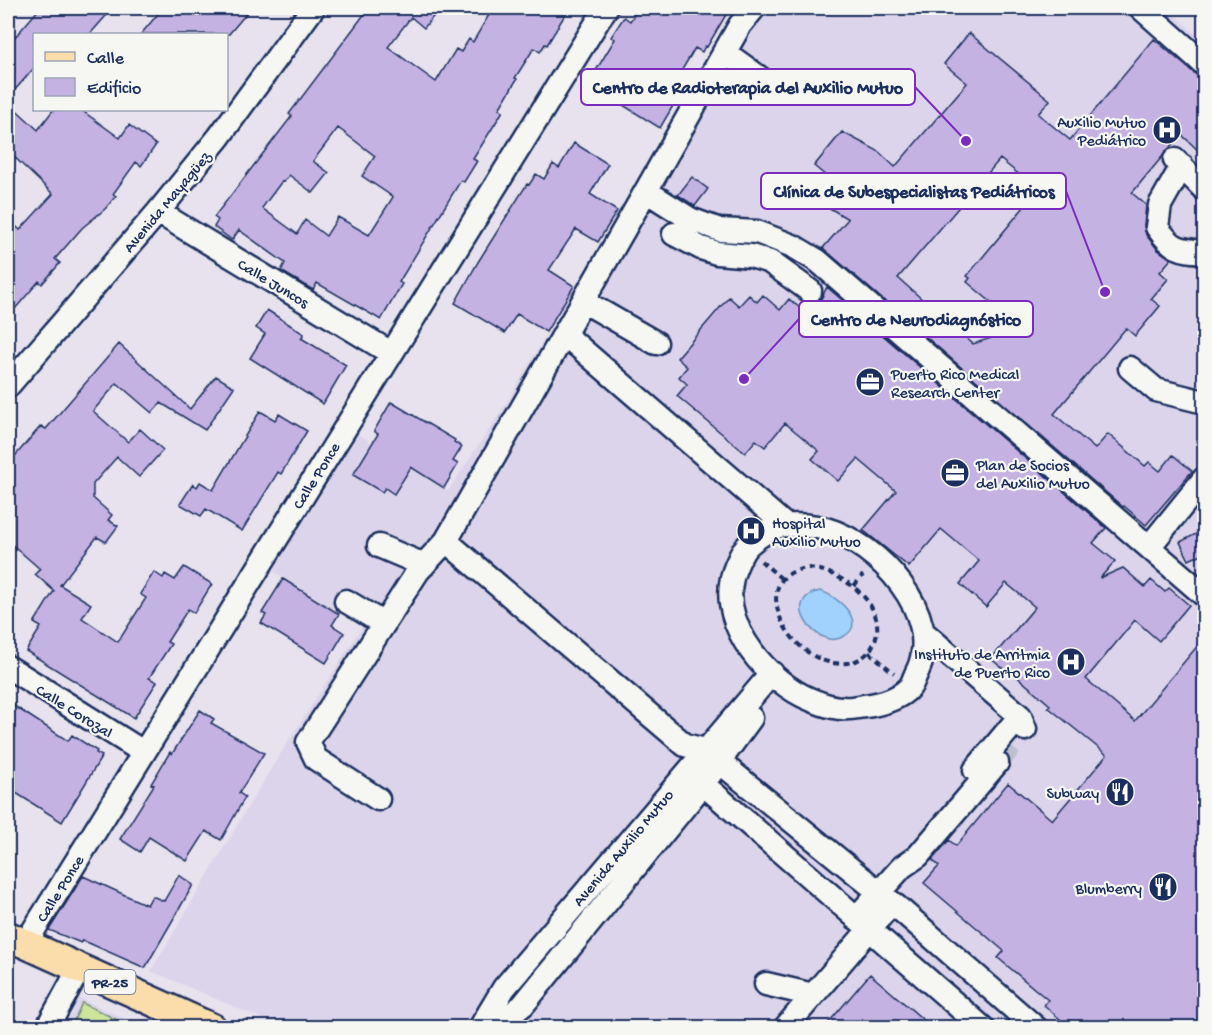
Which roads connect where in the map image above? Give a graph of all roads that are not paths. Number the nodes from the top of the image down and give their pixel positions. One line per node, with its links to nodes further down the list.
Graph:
1 (313, 8): 10 (street, Avenida Mayagüez)
2 (606, 8): 17 (street, Calle Ponce)
3 (754, 8): 5 (street)
4 (1142, 8): 6 (street)
5 (724, 52): 7 (street); 9 (street)
6 (1204, 64)
7 (760, 78)
8 (1204, 189): 12 (street)
9 (646, 191): 14 (street); 25 (street)
10 (158, 212): 17 (street, Calle Juncos); 19 (street, Avenida Mayagüez)
11 (674, 234): 13 (street)
12 (1204, 252)
13 (810, 291)
14 (583, 301): 15 (street); 16 (street)
15 (564, 334): 22 (street); 23 (street)
16 (656, 343)
17 (391, 353): 33 (street, Calle Ponce)
18 (1130, 368): 20 (street)
19 (8, 386)
20 (1204, 402)
21 (1204, 479): 25 (street)
22 (785, 525): 30 (street); 32 (street)
23 (446, 541): 26 (street); 34 (street)
24 (380, 546): 26 (street)
25 (1149, 547): 27 (street)
26 (424, 565): 29 (street)
27 (1204, 595)
28 (346, 601): 29 (street)
29 (384, 624): 37 (street)
30 (923, 632): 32 (street); 38 (street)
31 (8, 667): 33 (street, Calle Corozal)
32 (776, 677): 34 (street, Avenida Auxilio Mutuo)
33 (143, 752): 41 (street, Calle Ponce)
34 (703, 752): 36 (street); 36 (street, Avenida Auxilio Mutuo); 39 (street)
35 (997, 763): 38 (street)
36 (696, 776): 40 (street); 49 (street, Avenida Auxilio Mutuo); 50 (street, Avenida Auxilio Mutuo)
37 (378, 800)
38 (902, 867): 39 (street)
39 (885, 898): 40 (street); 45 (street)
40 (863, 923): 44 (street); 46 (street)
41 (16, 940): 42 (main road, PR-25)
42 (79, 969): 47 (street); 48 (main road, PR-25)
43 (766, 984): 44 (street)
44 (813, 995): 51 (street)
45 (1005, 1000): 46 (street); 52 (street)
46 (983, 1027)
47 (47, 1028)
48 (212, 1028)
49 (480, 1028)
50 (494, 1028)
51 (785, 1028)
52 (1036, 1028)

